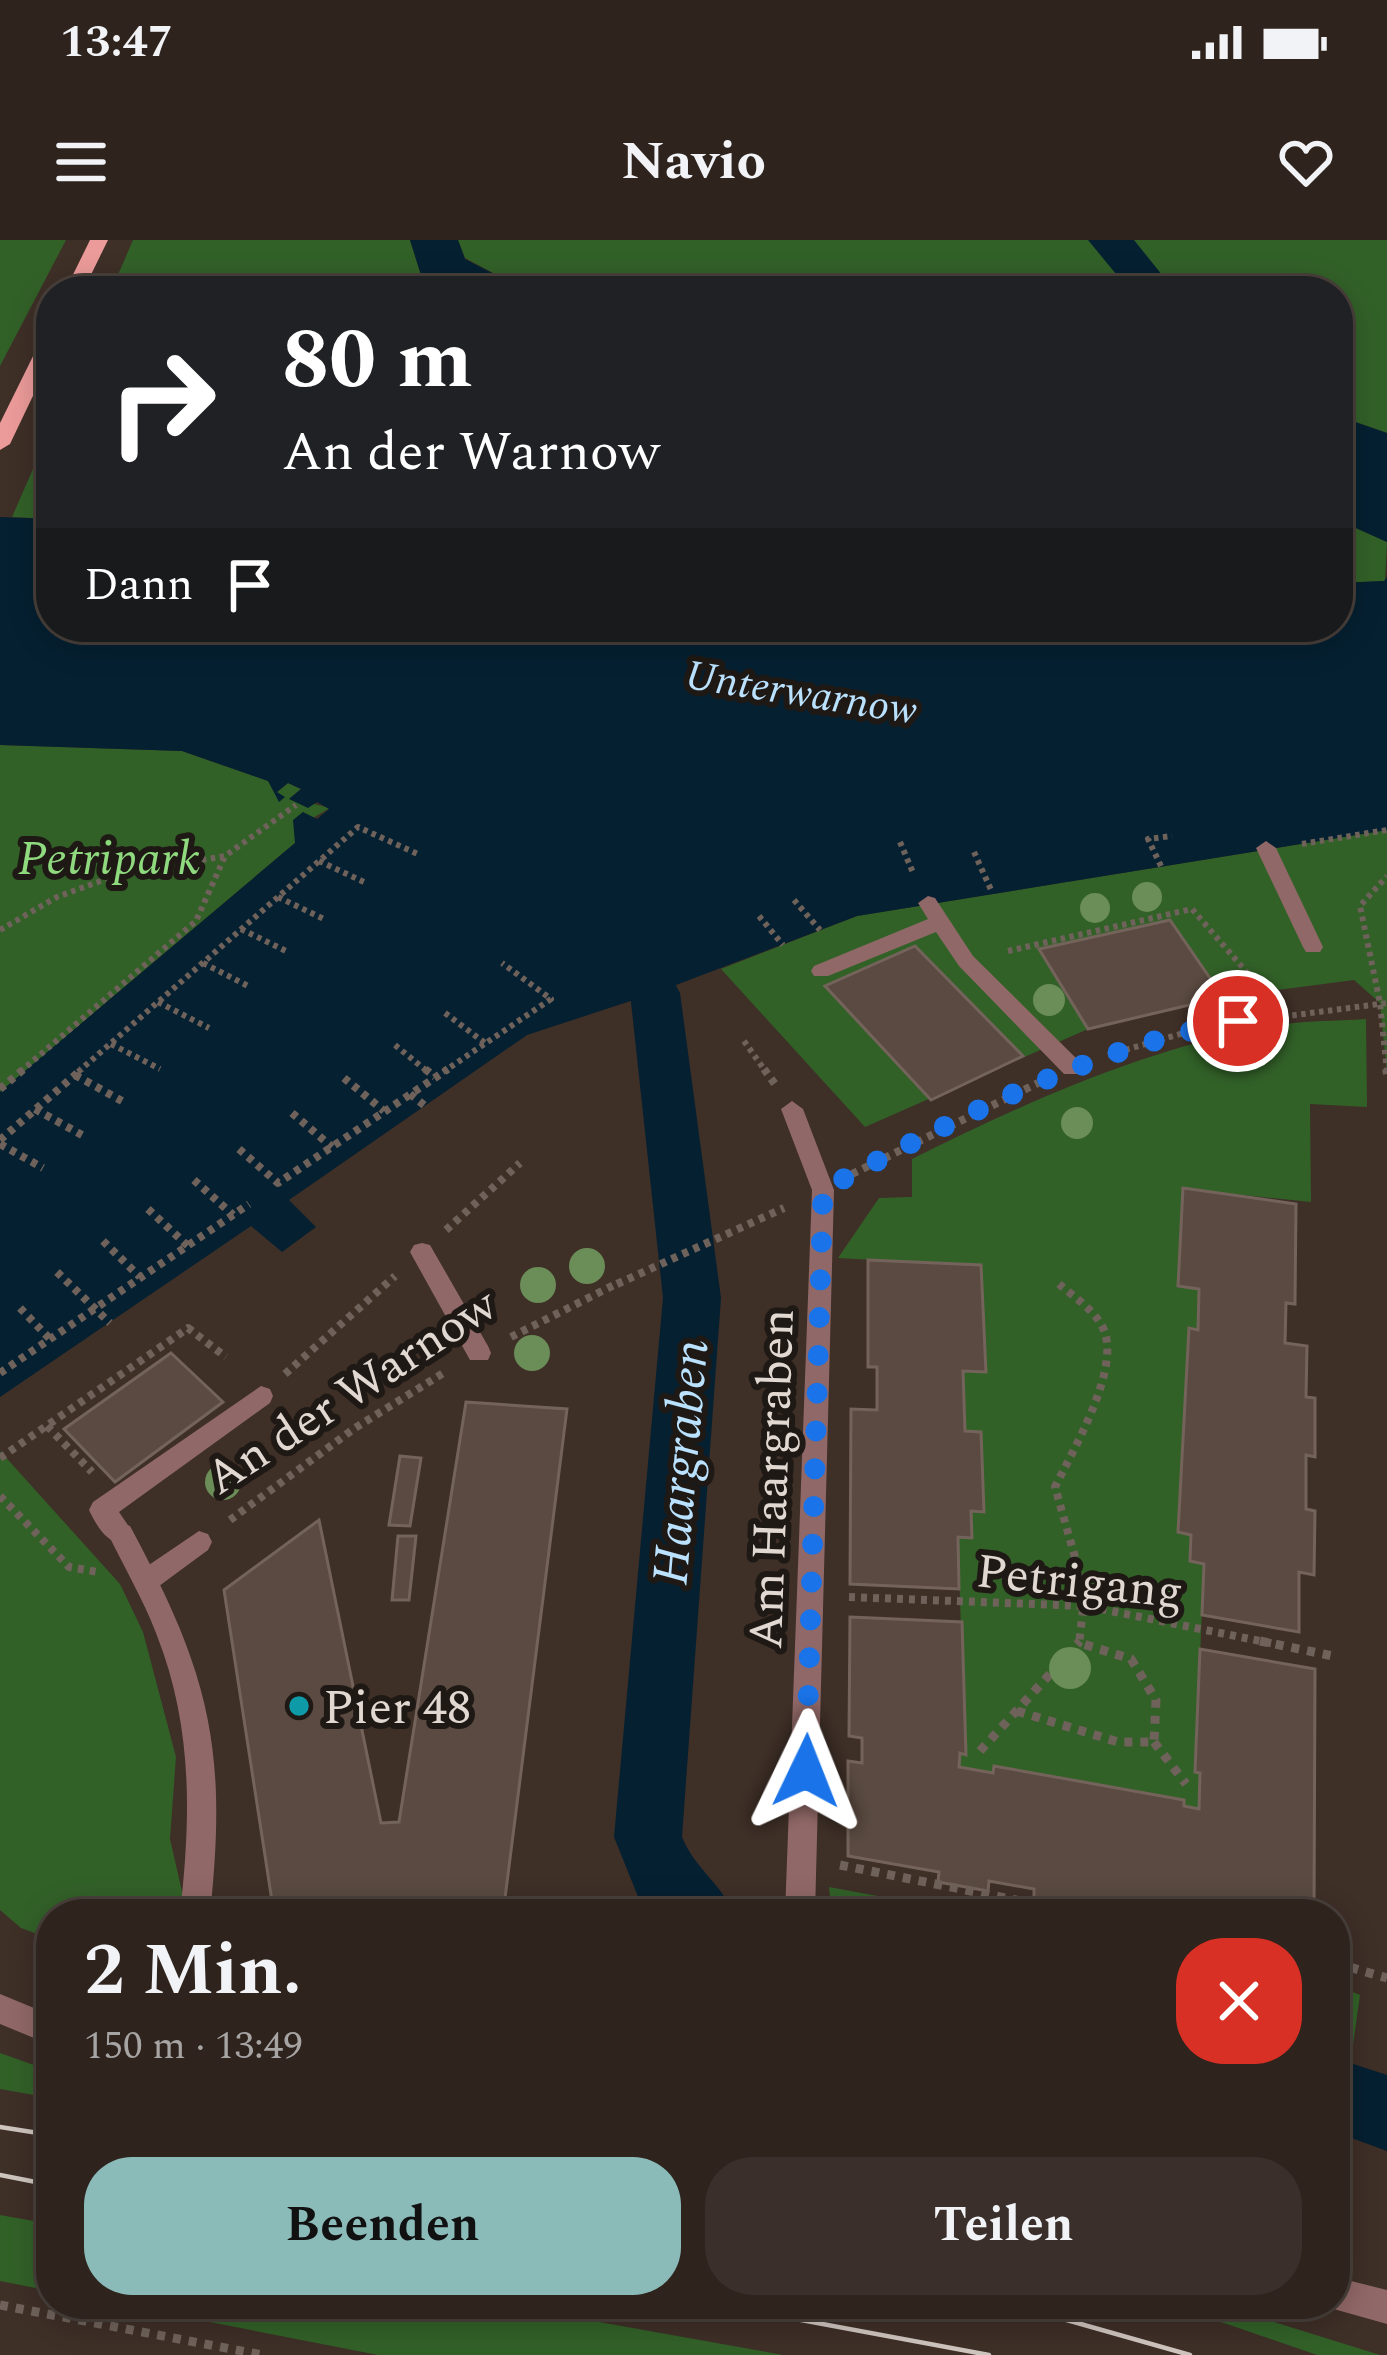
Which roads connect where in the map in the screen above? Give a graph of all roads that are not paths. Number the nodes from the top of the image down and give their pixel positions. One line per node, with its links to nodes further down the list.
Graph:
1 (99, 240): 2 (main road)
2 (81, 276)
3 (36, 370): 4 (main road)
4 (0, 444)
5 (1266, 848): 6 (street)
6 (1312, 947)
7 (821, 971): 8 (street)
8 (1072, 1068)
9 (792, 1108): 16 (street, Am Haargraben)
10 (422, 1252): 11 (street)
11 (479, 1353)
12 (261, 1396): 14 (street)
13 (200, 1542): 14 (street, An der Warnow)
14 (146, 1581): 15 (street)
15 (197, 1899)
16 (801, 1899)
17 (0, 2009): 18 (street)
18 (36, 2024)
19 (1350, 2298): 20 (street)
20 (1387, 2307)

